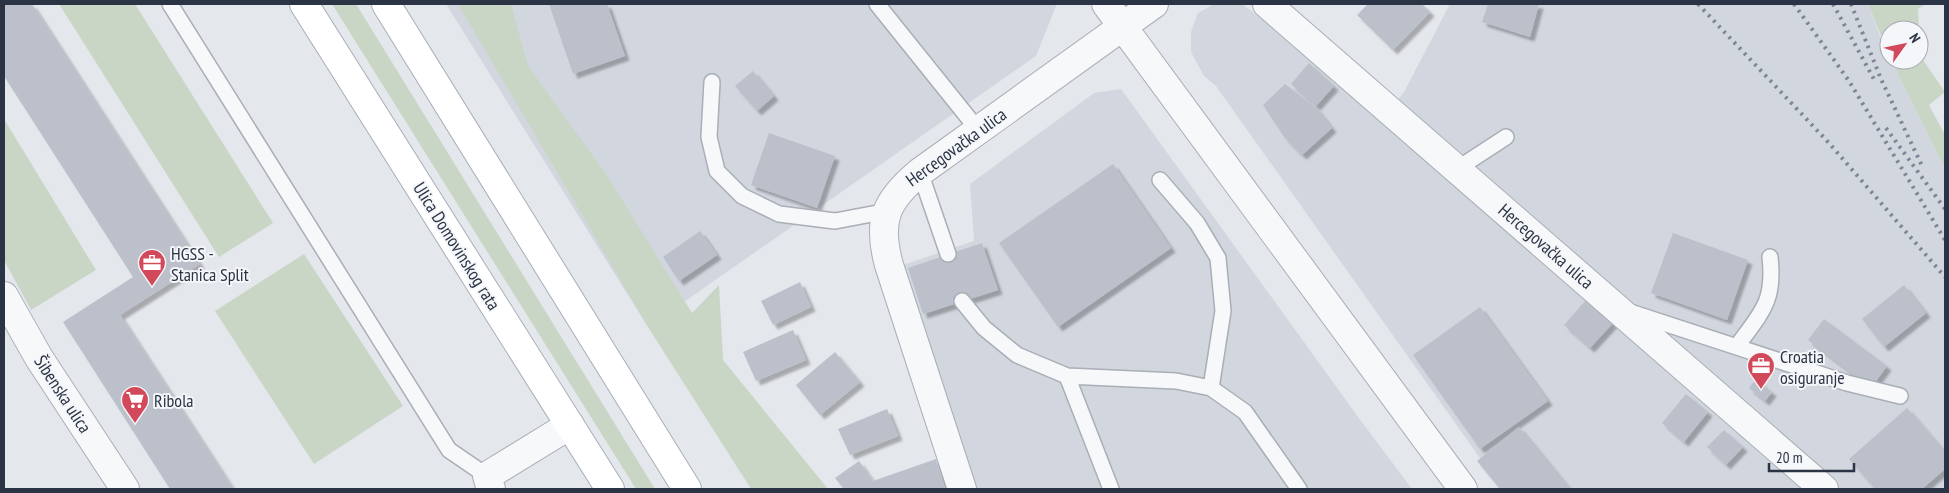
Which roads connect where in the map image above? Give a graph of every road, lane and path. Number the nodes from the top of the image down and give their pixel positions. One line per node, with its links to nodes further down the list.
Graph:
1 (170, 4): 26 (lane)
2 (304, 4): 25 (main road, Ulica Domovinskog rata)
3 (386, 4): 29 (main road)
4 (877, 4): 10 (lane)
5 (1106, 4): 8 (street)
6 (1154, 4): 8 (street, Hercegovačka ulica)
7 (1267, 4): 12 (street, Hercegovačka ulica)
8 (1123, 26): 10 (street, Hercegovačka ulica); 33 (street)
9 (712, 82): 15 (lane)
10 (980, 131): 13 (street, Hercegovačka ulica)
11 (1506, 137): 12 (lane)
12 (1457, 169): 20 (street, Hercegovačka ulica)
13 (920, 172): 15 (street, Hercegovačka ulica); 16 (lane)
14 (1160, 180): 23 (lane)
15 (888, 211): 30 (street, Hercegovačka ulica)
16 (948, 254)
17 (1770, 257): 21 (lane)
18 (4, 296): 27 (street, Šibenska ulica)
19 (962, 302): 22 (lane)
20 (1617, 308): 21 (lane); 34 (street, Hercegovačka ulica)
21 (1737, 346): 24 (lane)
22 (1067, 376): 23 (lane); 31 (lane)
23 (1211, 388): 32 (lane)
24 (1900, 396)
25 (570, 425): 26 (street); 28 (main road, Ulica Domovinskog rata)
26 (489, 482)
27 (125, 489)
28 (610, 489)
29 (686, 489)
30 (962, 489)
31 (1111, 489)
32 (1298, 489)
33 (1463, 489)
34 (1824, 489)

